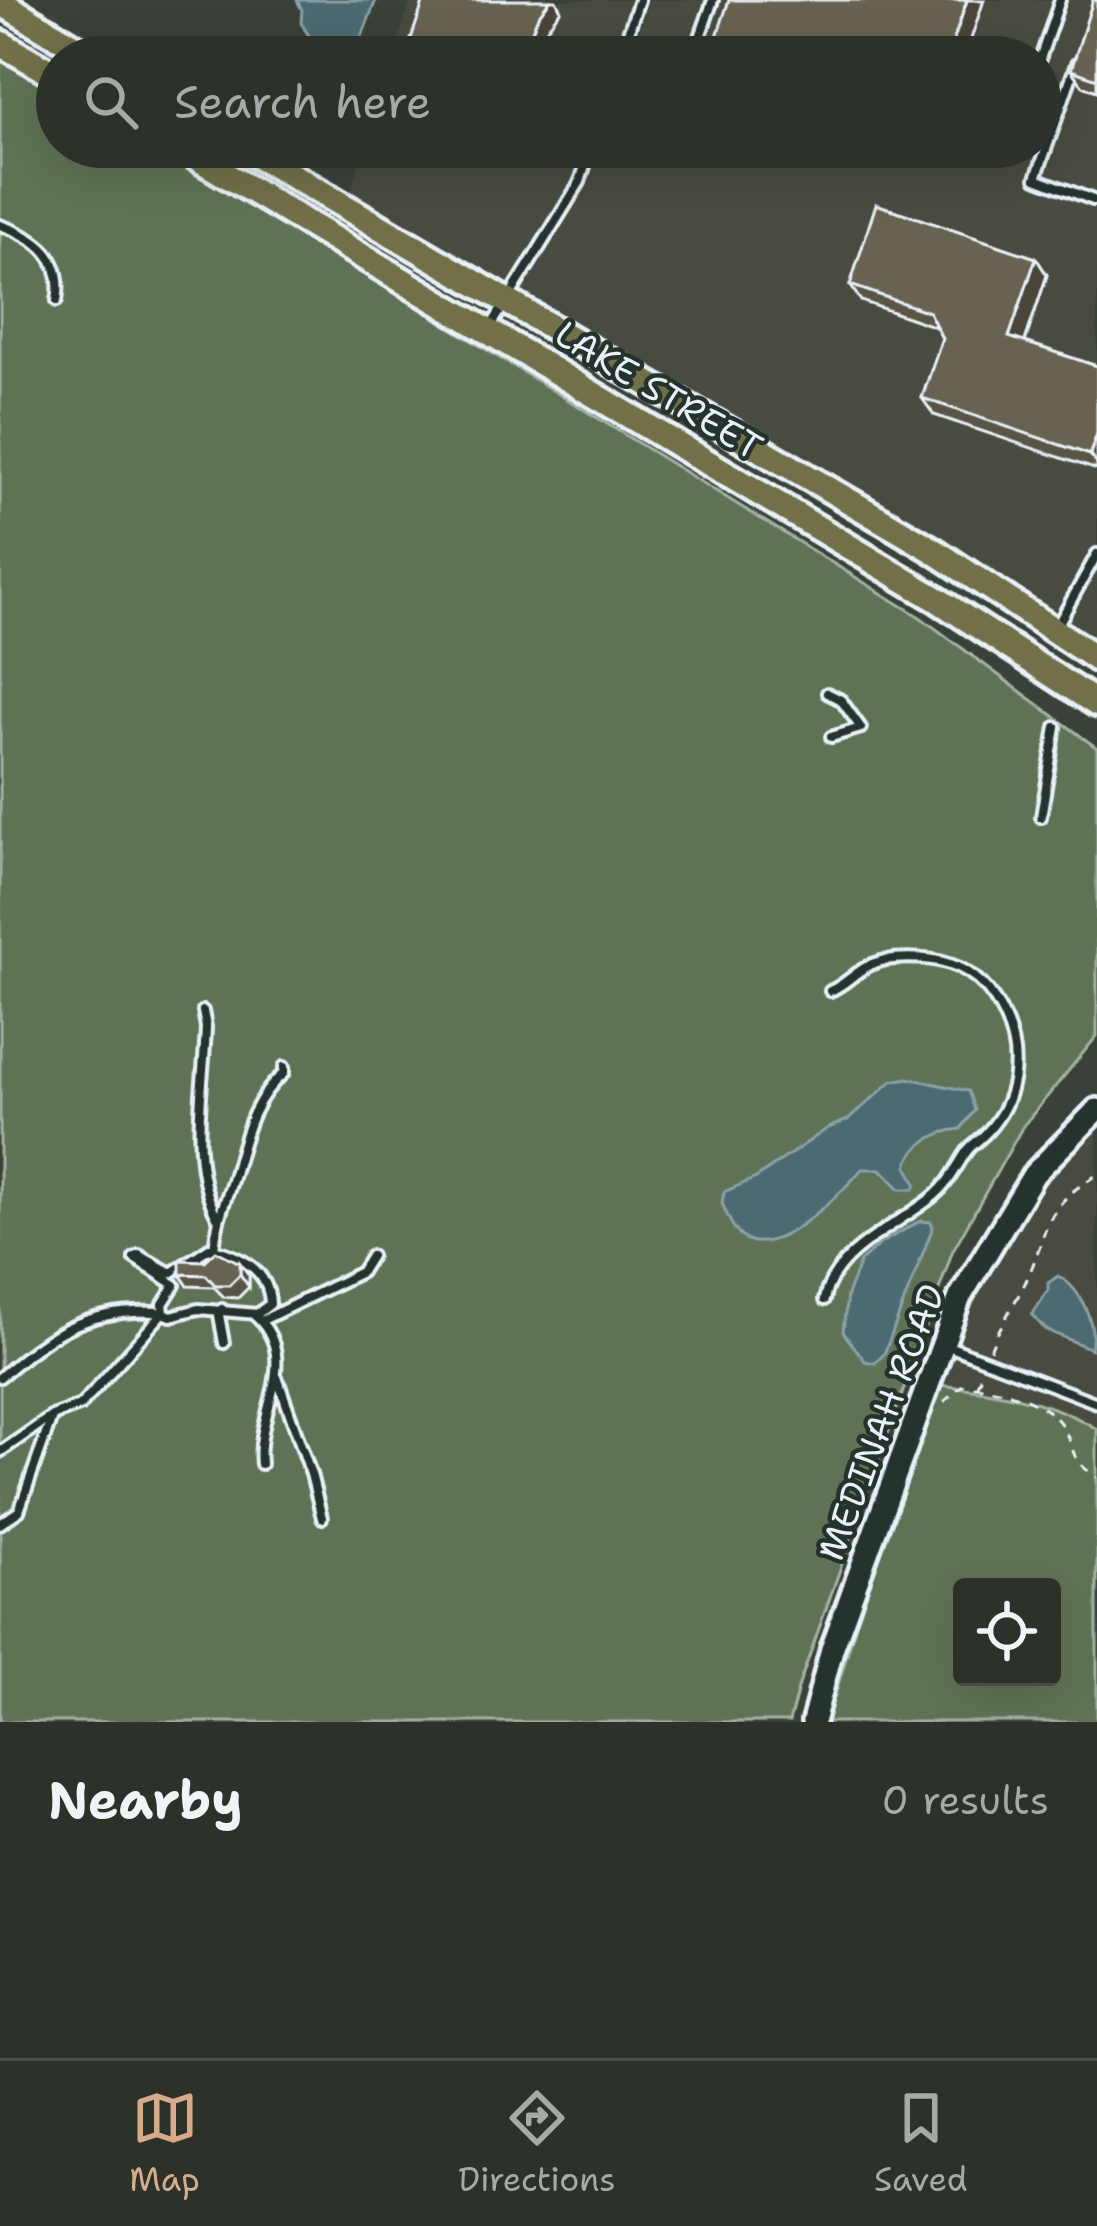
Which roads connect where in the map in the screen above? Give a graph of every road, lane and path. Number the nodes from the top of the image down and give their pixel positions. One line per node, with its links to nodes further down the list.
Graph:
1 (639, 0): 6 (lane)
2 (712, 0): 7 (lane)
3 (1060, 0): 8 (lane)
4 (0, 2): 5 (main road)
5 (57, 36)
6 (627, 36)
7 (700, 36)
8 (1048, 36)
9 (0, 43): 11 (main road)
10 (1079, 56): 12 (lane)
11 (36, 64)
12 (1061, 107)
13 (214, 168): 21 (main road, LAKE STREET)
14 (280, 168): 19 (main road, LAKE STREET)
15 (584, 168): 19 (lane)
16 (1040, 168): 17 (lane)
17 (1093, 200)
18 (0, 225): 20 (lane)
19 (510, 299): 21 (lane); 23 (main road, LAKE STREET)
20 (57, 301)
21 (488, 330): 26 (main road, LAKE STREET)
22 (1097, 554): 23 (lane)
23 (1055, 630): 24 (main road, LAKE STREET)
24 (1097, 659)
25 (827, 693): 28 (lane)
26 (1097, 704)
27 (1056, 727): 29 (lane)
28 (831, 737)
29 (1041, 817)
30 (830, 992): 38 (lane)
31 (202, 1011): 35 (lane)
32 (284, 1067): 35 (lane)
33 (1097, 1110): 44 (main road, MEDINAH ROAD)
34 (1097, 1175): 45 (path)
35 (217, 1217): 36 (lane)
36 (214, 1249): 40 (lane); 41 (lane)
37 (371, 1256): 42 (lane)
38 (824, 1300)
39 (222, 1309): 40 (lane); 41 (lane); 43 (lane)
40 (164, 1312): 46 (lane); 51 (lane)
41 (252, 1313): 42 (lane)
42 (261, 1321): 47 (lane)
43 (224, 1343)
44 (942, 1344): 45 (lane); 57 (main road, MEDINAH ROAD)
45 (986, 1360): 48 (path); 50 (lane)
46 (0, 1377)
47 (277, 1377): 53 (lane); 55 (lane)
48 (976, 1385): 49 (path); 54 (path)
49 (944, 1402)
50 (1097, 1402)
51 (52, 1416): 52 (lane); 56 (lane)
52 (0, 1452)
53 (261, 1465)
54 (1097, 1477)
55 (322, 1518)
56 (0, 1523)
57 (813, 1722)

